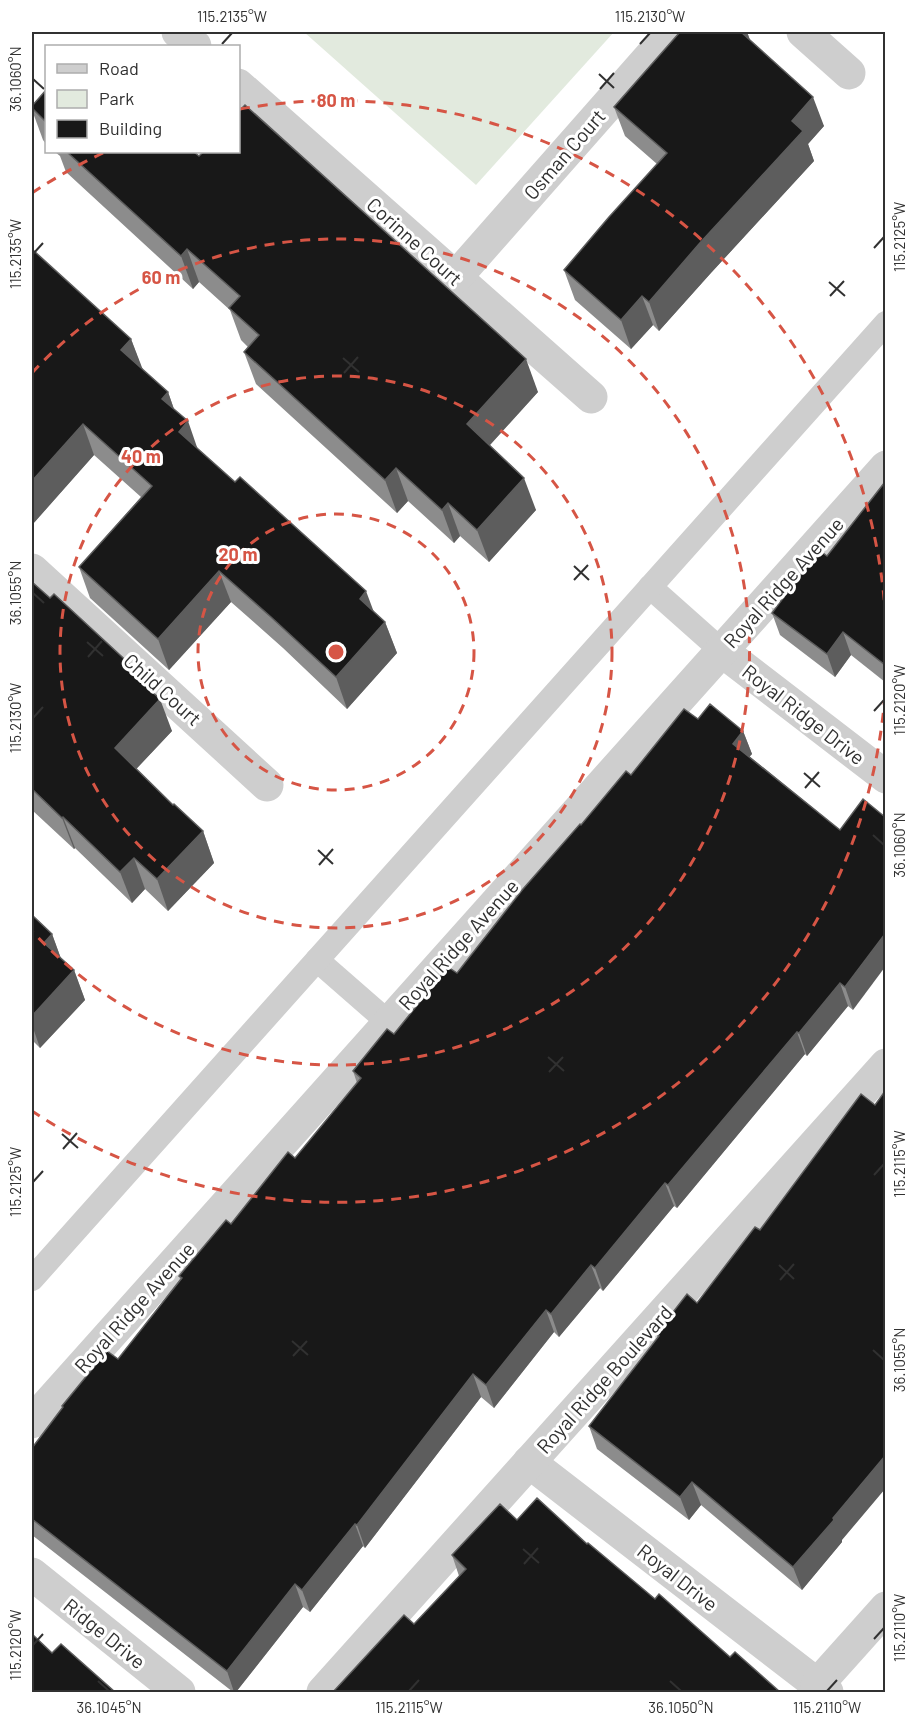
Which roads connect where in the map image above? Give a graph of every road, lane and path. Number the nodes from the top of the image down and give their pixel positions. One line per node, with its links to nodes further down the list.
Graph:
1 (178, 32): 4 (street)
2 (672, 32): 7 (street, Osman Court)
3 (803, 32): 5 (street)
4 (194, 45)
5 (849, 73)
6 (240, 87): 7 (street, Corinne Court)
7 (456, 277): 9 (street, Corinne Court)
8 (885, 322): 12 (lane)
9 (591, 397)
10 (885, 467): 13 (street, Royal Ridge Avenue)
11 (32, 570): 15 (street, Child Court)
12 (650, 587): 13 (lane); 16 (lane)
13 (722, 651): 14 (street, Royal Ridge Drive); 17 (street, Royal Ridge Avenue)
14 (885, 777)
15 (267, 785)
16 (317, 960): 17 (lane); 19 (lane)
17 (388, 1022): 20 (street, Royal Ridge Avenue)
18 (885, 1065): 21 (street, Royal Ridge Boulevard)
19 (32, 1279)
20 (32, 1422)
21 (529, 1462): 24 (street, Royal Drive); 26 (street, Royal Ridge Boulevard)
22 (32, 1574): 25 (street, Ridge Drive)
23 (885, 1608): 24 (street)
24 (822, 1689)
25 (178, 1692)
26 (323, 1692)

